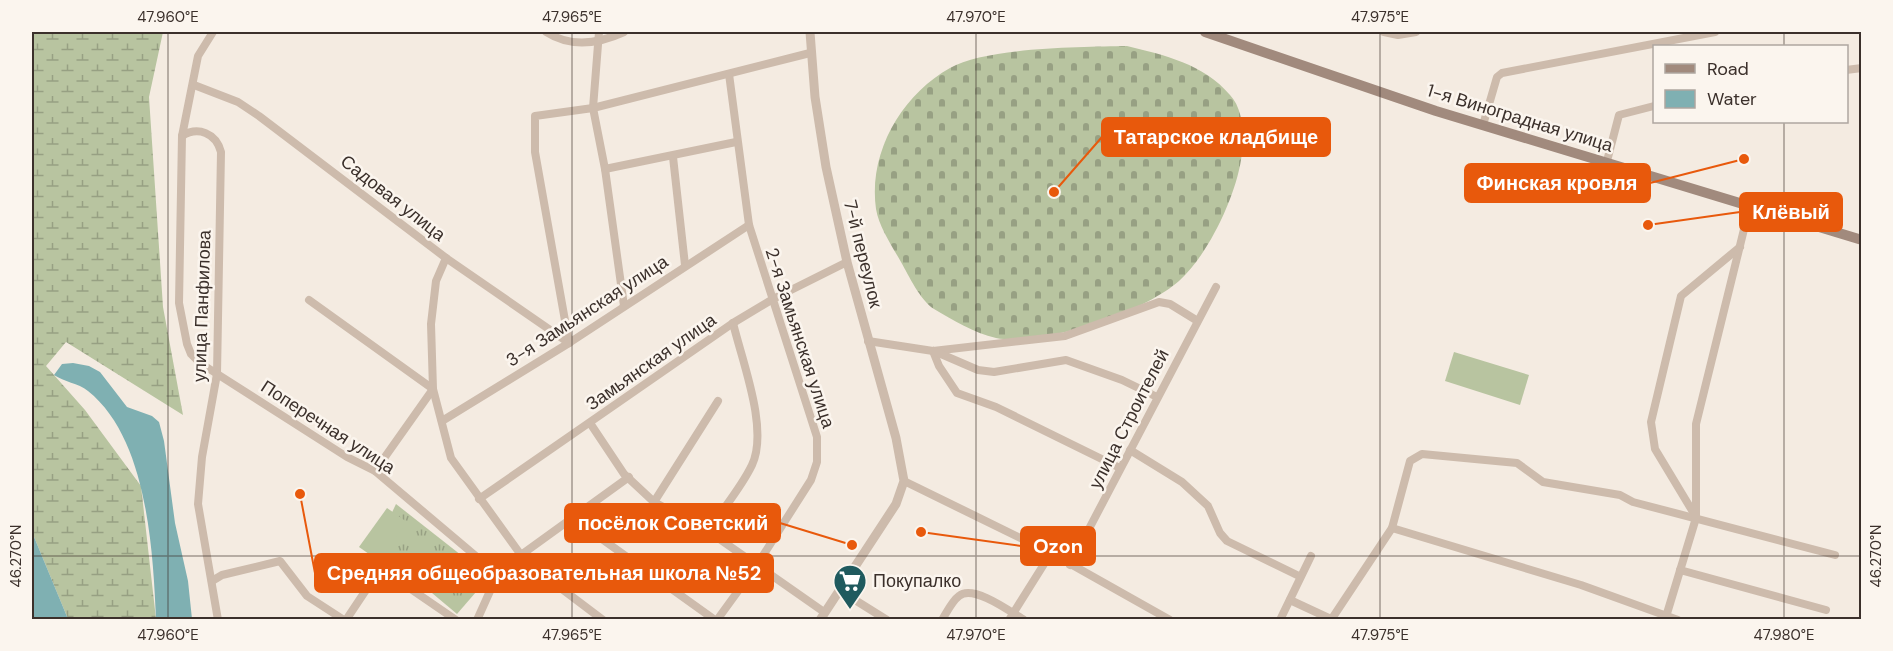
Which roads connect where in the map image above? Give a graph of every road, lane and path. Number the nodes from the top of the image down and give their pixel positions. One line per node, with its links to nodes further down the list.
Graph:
1 (213, 32): 13 (street)
2 (546, 32): 10 (street)
3 (599, 32): 10 (street)
4 (624, 32): 10 (street)
5 (810, 32): 11 (street, 7-й переулок)
6 (1210, 32): 16 (main road, 1-я Виноградная улица)
7 (1384, 32): 8 (street)
8 (1416, 32)
9 (1715, 32): 16 (street)
10 (598, 41): 15 (street)
11 (810, 53): 12 (street); 27 (street, 7-й переулок)
12 (729, 74): 15 (street); 18 (street, 2-я Замьянская улица)
13 (194, 84): 17 (street); 26 (street, Садовая улица)
14 (1653, 106): 20 (street)
15 (593, 108): 21 (street); 36 (street)
16 (1483, 125): 20 (main road, 1-я Виноградная улица)
17 (182, 136): 38 (street, Поперечная улица); 38 (street, улица Панфилова)
18 (736, 142): 19 (street); 23 (street, 2-я Замьянская улица)
19 (673, 157): 21 (street); 28 (street)
20 (1607, 161): 22 (main road, 1-я Виноградная улица)
21 (605, 169): 32 (street)
22 (1750, 205): 24 (main road, 1-я Виноградная улица); 25 (street)
23 (749, 225): 28 (street, 3-я Замьянская улица); 30 (street, 2-я Замьянская улица)
24 (1862, 240)
25 (1740, 247): 51 (street); 51 (street)
26 (446, 258): 36 (street, Садовая улица); 39 (street)
27 (847, 262): 30 (street, Замьянская улица); 35 (street, 7-й переулок)
28 (685, 265): 32 (street, 3-я Замьянская улица)
29 (1216, 287): 33 (street, улица Строителей)
30 (773, 299): 34 (street, Замьянская улица); 59 (street, 2-я Замьянская улица)
31 (309, 300): 39 (street)
32 (624, 306): 36 (street, 3-я Замьянская улица)
33 (1196, 320): 37 (street); 40 (street, улица Строителей)
34 (733, 323): 43 (street, Замьянская улица); 54 (street)
35 (868, 341): 37 (street); 48 (street, 7-й переулок)
36 (569, 343): 42 (street, 3-я Замьянская улица)
37 (933, 351): 40 (street); 45 (street)
38 (217, 374): 46 (street, Поперечная улица); 65 (street, улица Панфилова)
39 (433, 389): 42 (street); 46 (street)
40 (1157, 397): 44 (street, улица Строителей)
41 (718, 402): 50 (street)
42 (442, 421): 49 (street)
43 (590, 423): 47 (street); 49 (street, Замьянская улица)
44 (1130, 450): 45 (street, улица Строителей); 64 (street)
45 (1120, 468): 60 (street, улица Строителей)
46 (375, 471): 62 (street, Поперечная улица)
47 (629, 477): 50 (street); 52 (street)
48 (904, 481): 55 (street); 66 (street)
49 (479, 499): 56 (street)
50 (654, 502): 54 (street)
51 (1696, 518): 53 (street); 57 (street); 61 (street)
52 (574, 519): 56 (street); 78 (street)
53 (1392, 528): 71 (street); 72 (street)
54 (708, 531): 59 (street)
55 (1051, 553): 60 (street); 70 (street)
56 (521, 555): 63 (street)
57 (1835, 555)
58 (1311, 556): 64 (street)
59 (757, 565): 69 (street); 78 (street, 2-я Замьянская улица)
60 (1070, 565): 82 (street)
61 (1680, 570): 68 (street); 71 (street)
62 (506, 571): 63 (street, Поперечная улица); 76 (street)
63 (521, 574): 77 (street, Поперечная улица)
64 (1299, 576): 67 (street)
65 (212, 581): 73 (street, улица Панфилова); 74 (street)
66 (839, 590): 69 (street); 79 (street)
67 (1290, 600): 72 (street); 83 (street)
68 (1826, 610)
69 (822, 616)
70 (1011, 616): 80 (street); 81 (street)
71 (1665, 617): 84 (street)
72 (1332, 619)
73 (218, 620)
74 (345, 620): 75 (street)
75 (456, 620)
76 (477, 620)
77 (603, 620)
78 (716, 620)
79 (886, 620)
80 (942, 620)
81 (1024, 620)
82 (1170, 620)
83 (1280, 620)
84 (1678, 620)

